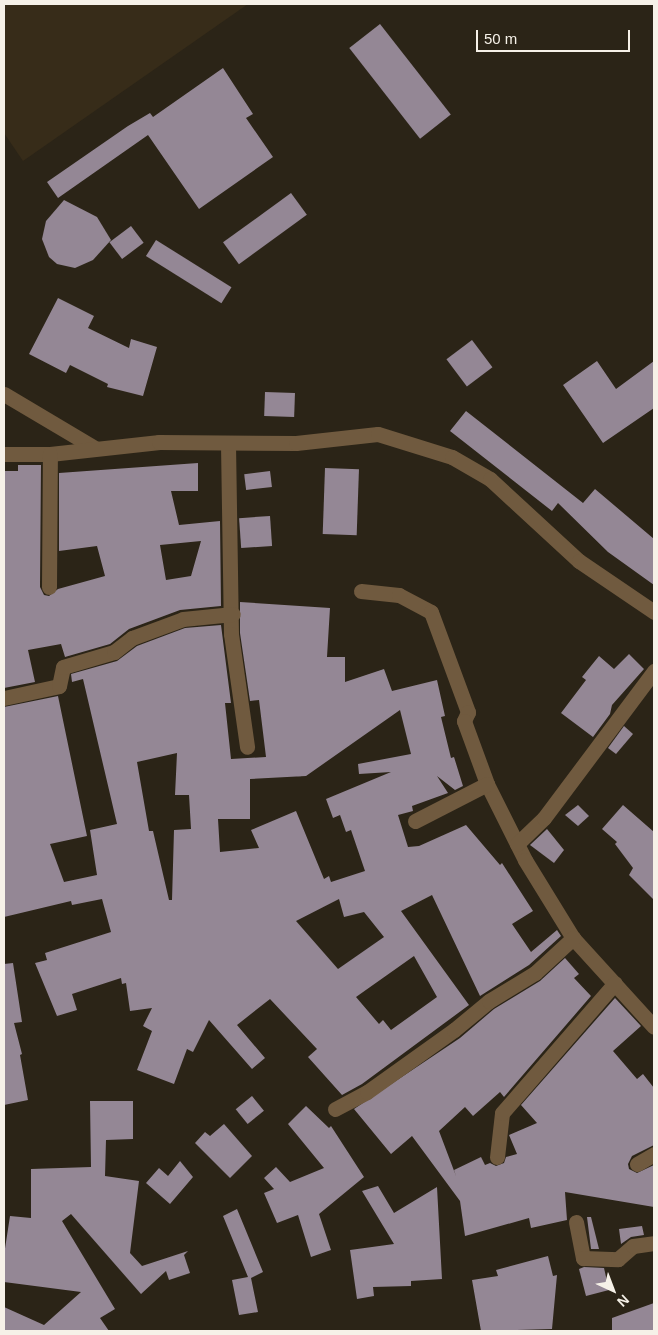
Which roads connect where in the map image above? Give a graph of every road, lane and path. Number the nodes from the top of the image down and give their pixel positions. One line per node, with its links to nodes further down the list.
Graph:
1 (4, 394): 3 (street)
2 (228, 444): 3 (street); 8 (street); 9 (street)
3 (95, 448): 5 (street)
4 (4, 454): 5 (street)
5 (50, 454): 6 (street)
6 (49, 587)
7 (361, 592): 13 (street)
8 (654, 612)
9 (233, 614): 11 (street); 12 (street)
10 (654, 671): 15 (street)
11 (4, 698)
12 (247, 747)
13 (487, 784): 14 (street); 15 (street)
14 (415, 821)
15 (518, 844): 16 (street)
16 (573, 938): 17 (street); 19 (street)
17 (615, 983): 18 (street); 21 (street)
18 (654, 1027)
19 (336, 1109)
20 (654, 1154): 22 (street)
21 (497, 1156)
22 (637, 1164)
23 (576, 1222): 24 (street)
24 (654, 1243)

